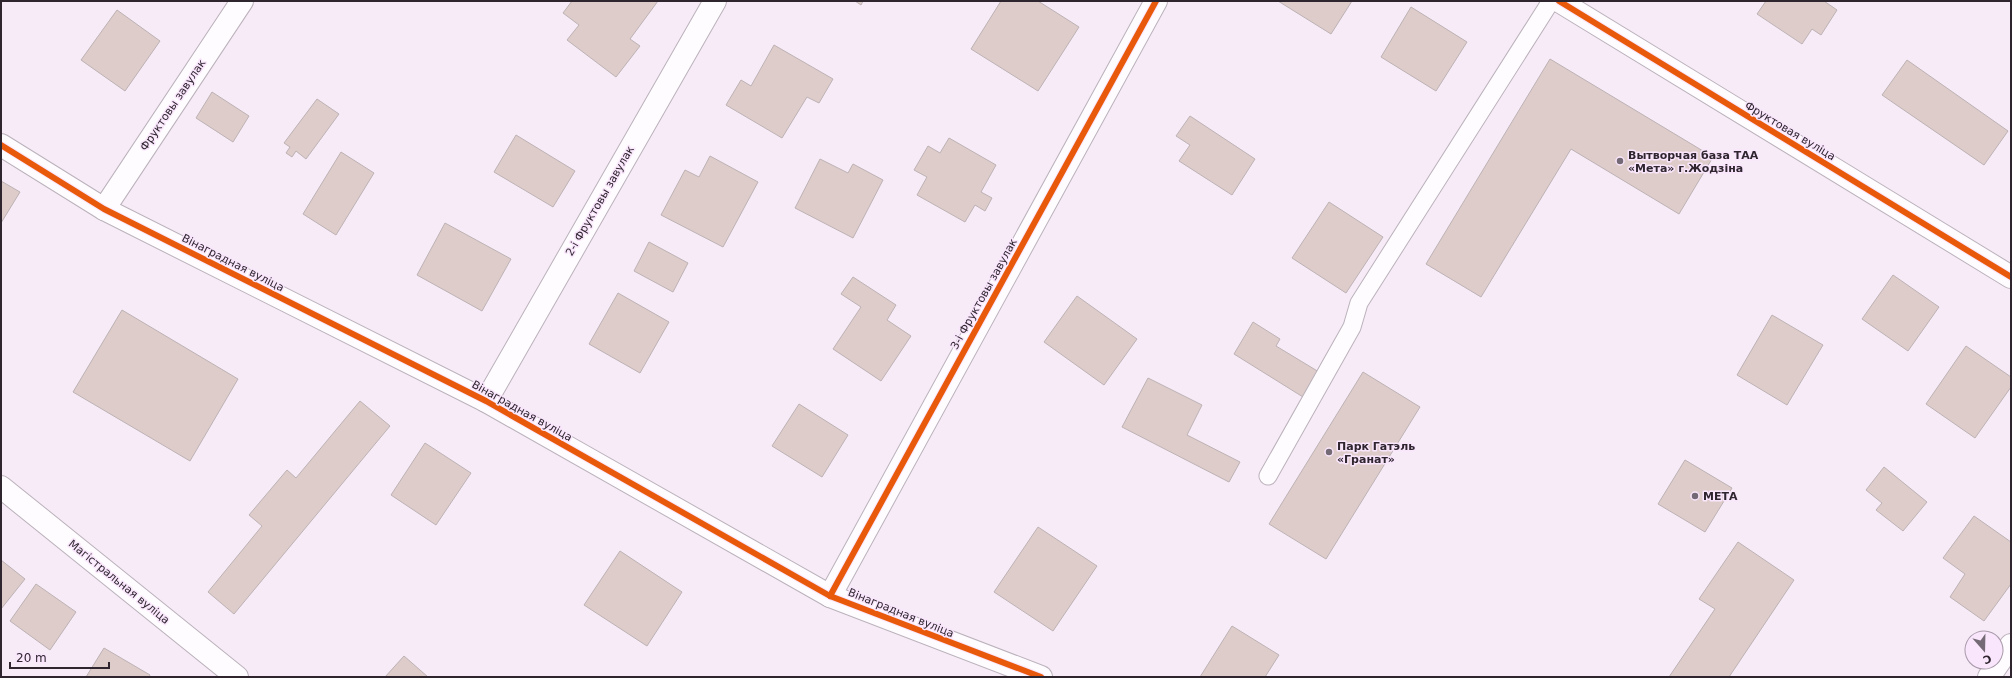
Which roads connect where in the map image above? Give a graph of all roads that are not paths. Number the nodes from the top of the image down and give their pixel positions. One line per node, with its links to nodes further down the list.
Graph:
1 (242, 1): 7 (street, Фруктовы завулак)
2 (715, 1): 9 (street, 2-і Фруктовы завулак)
3 (1156, 1): 12 (street, 3-і Фруктовы завулак)
4 (1551, 1): 10 (lane)
5 (1559, 1): 8 (street, Фруктовая вуліца)
6 (1, 145): 7 (street, Вінаградная вуліца)
7 (104, 209): 9 (street, Вінаградная вуліца)
8 (2011, 277)
9 (486, 401): 12 (street, Вінаградная вуліца)
10 (1268, 476)
11 (1, 487): 14 (street, Магістральная вуліца)
12 (830, 596): 15 (street, Вінаградная вуліца)
13 (2011, 645): 16 (street)
14 (237, 677)
15 (1041, 677)
16 (1990, 677)

